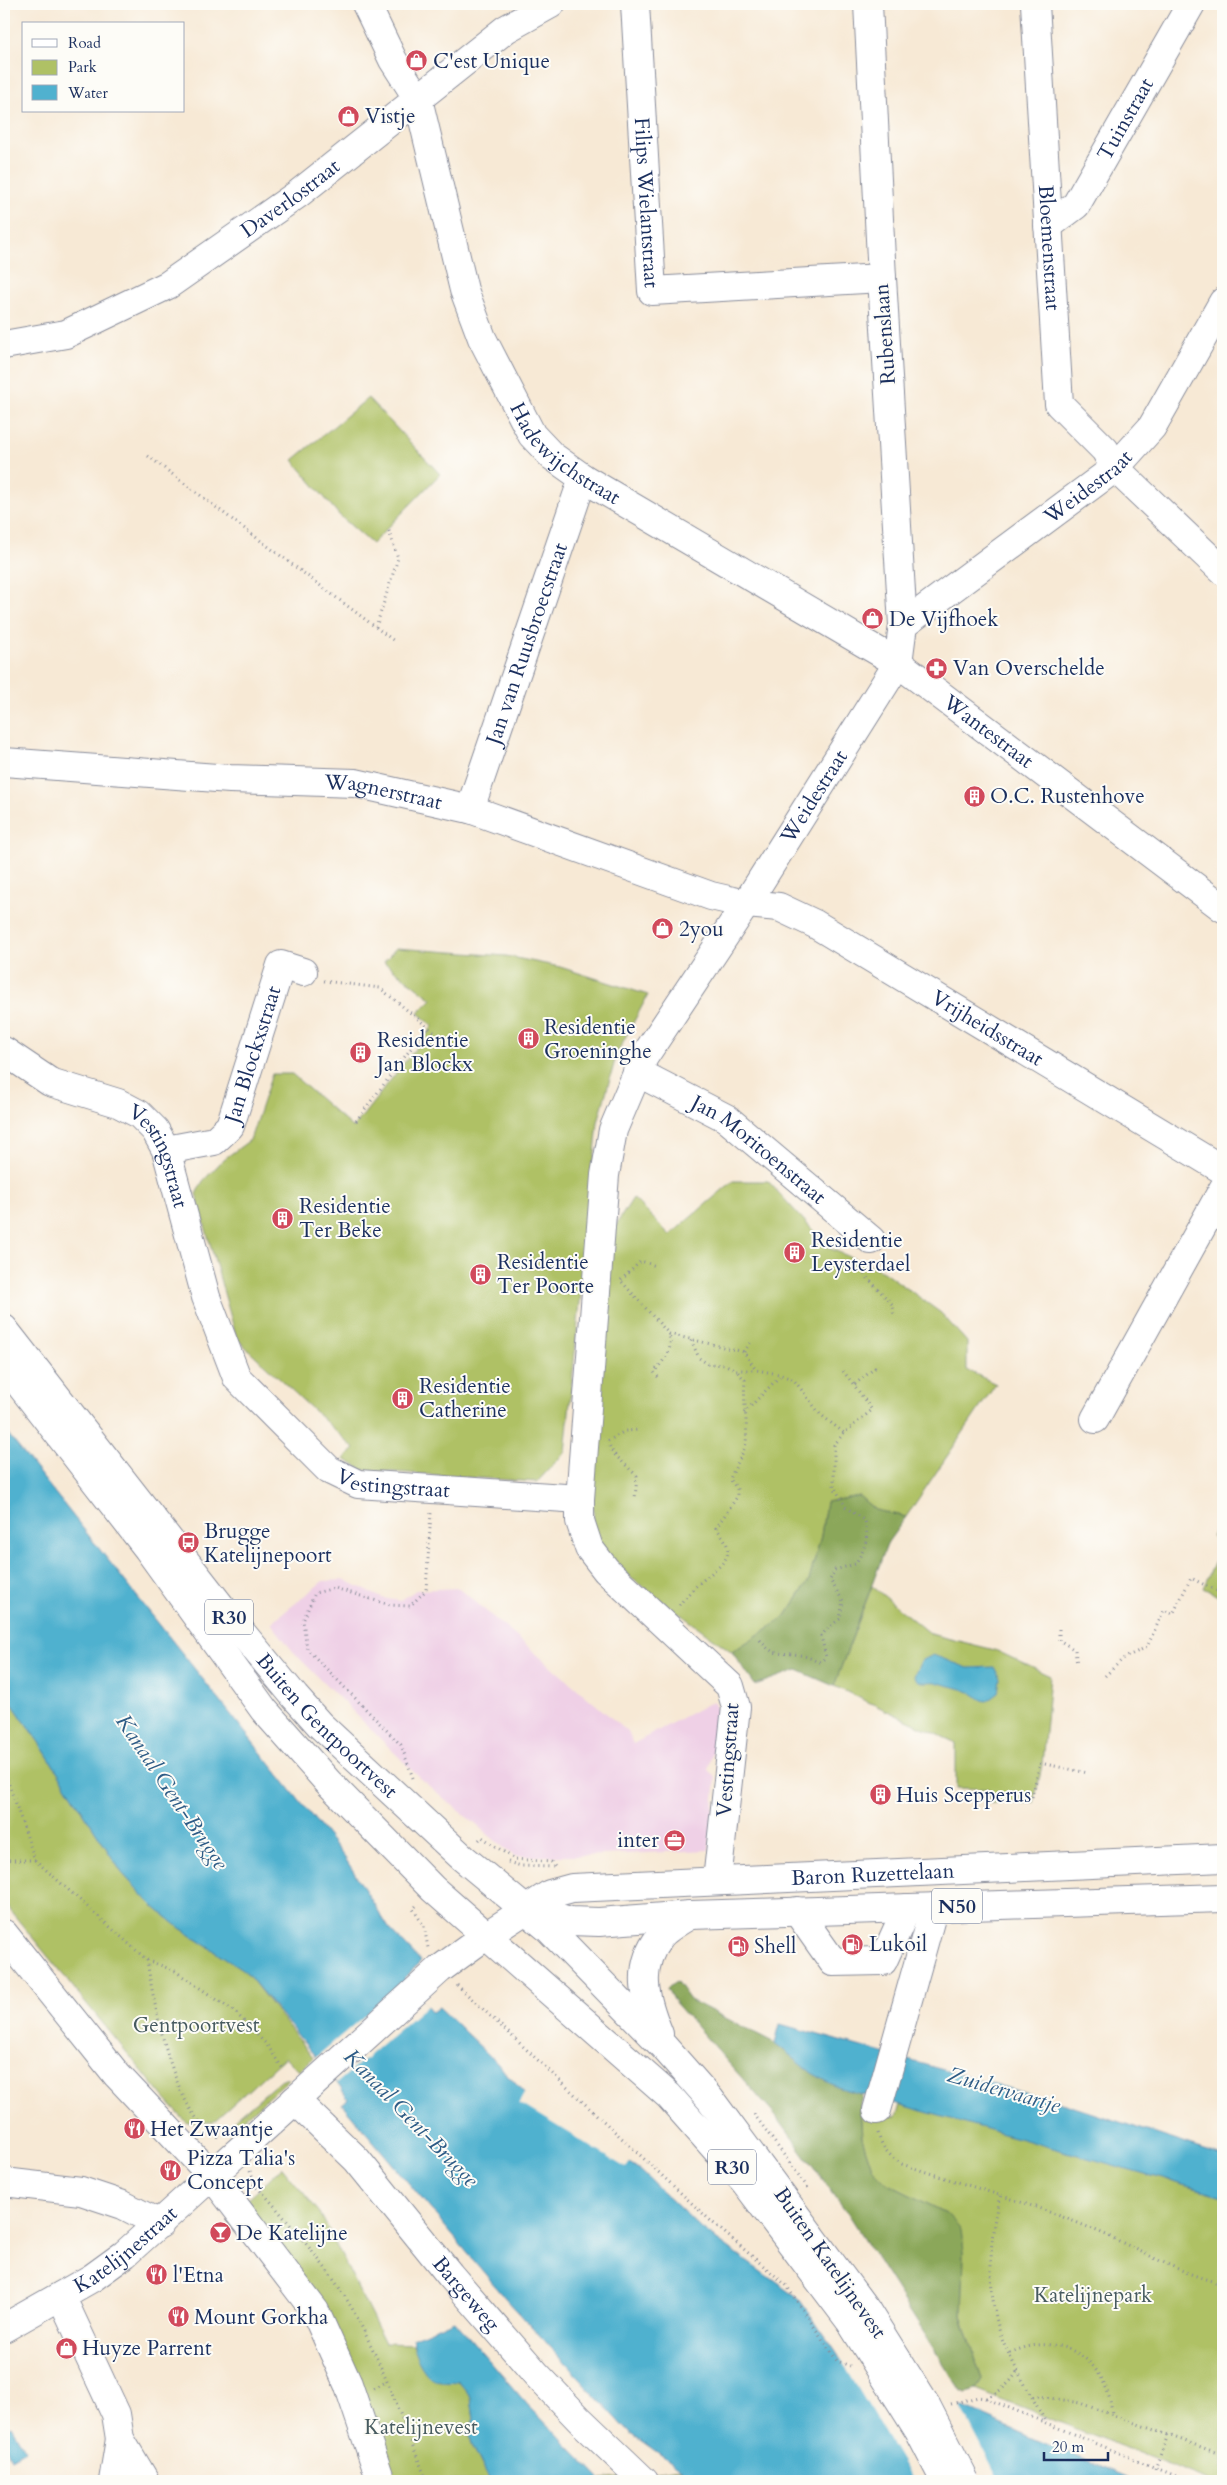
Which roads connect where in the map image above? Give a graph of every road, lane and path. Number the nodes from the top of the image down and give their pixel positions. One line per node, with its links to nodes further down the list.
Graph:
1 (366, 4): 7 (street, Hadewijchstraat)
2 (551, 4): 7 (street, Daverlostraat)
3 (636, 4): 9 (street, Filips Wielantstraat)
4 (868, 4): 9 (street, Rubenslaan)
5 (1035, 4): 8 (street, Bloemenstraat)
6 (1191, 4): 8 (street, Tuinstraat)
7 (418, 99): 11 (street, Daverlostraat); 14 (street, Hadewijchstraat)
8 (1048, 226): 13 (street, Bloemenstraat)
9 (882, 278): 17 (street, Rubenslaan)
10 (1223, 302): 13 (street, Weidestraat)
11 (4, 345)
12 (148, 456): 18 (path)
13 (1115, 468): 16 (street, Bloemenstraat); 17 (street, Weidestraat)
14 (583, 478): 20 (street, Hadewijchstraat); 22 (street, Jan van Ruusbroecstraat)
15 (388, 528): 18 (path)
16 (1223, 571)
17 (903, 625): 20 (street, Rubenslaan)
18 (376, 627): 19 (path)
19 (394, 642)
20 (898, 663): 23 (street, Weidestraat); 24 (street, Wantestraat)
21 (4, 762): 22 (street, Wagnerstraat)
22 (470, 809): 23 (street, Wagnerstraat)
23 (746, 904): 29 (street, Weidestraat); 32 (street, Vrijheidsstraat)
24 (1223, 908)
25 (303, 972): 26 (path); 31 (street, Jan Blockxstraat)
26 (428, 1026): 27 (path); 30 (path)
27 (462, 1040)
28 (4, 1051): 31 (street, Vestingstraat)
29 (637, 1072): 34 (street, Jan Moritoenstraat); 37 (street, Weidestraat)
30 (356, 1121)
31 (166, 1150): 58 (street, Vestingstraat)
32 (1223, 1170)
33 (1223, 1189): 53 (street)
34 (871, 1240)
35 (656, 1266): 37 (path)
36 (864, 1274): 38 (path)
37 (609, 1277): 40 (path); 54 (street, Weidestraat)
38 (894, 1317)
39 (4, 1330): 78 (street, Buiten Gentpoortvest / R30)
40 (669, 1334): 41 (path); 50 (path)
41 (690, 1339): 43 (path); 45 (path)
42 (751, 1342): 43 (path)
43 (744, 1352): 46 (path)
44 (4, 1364): 82 (street, Buiten Gentpoortvest / R30)
45 (736, 1370): 46 (path); 52 (path)
46 (756, 1370): 49 (path)
47 (842, 1371): 51 (path)
48 (877, 1371): 51 (path)
49 (781, 1375): 52 (path); 56 (path)
50 (658, 1377)
51 (854, 1385): 56 (path)
52 (744, 1413): 62 (path)
53 (1095, 1419)
54 (587, 1423): 57 (path); 59 (street, Weidestraat)
55 (640, 1430): 57 (path)
56 (844, 1433): 64 (path)
57 (607, 1442): 60 (path)
58 (432, 1488): 59 (street, Vestingstraat); 69 (path)
59 (580, 1499): 62 (street, Vestingstraat)
60 (635, 1499)
61 (1223, 1594): 66 (path)
62 (662, 1622): 74 (street, Vestingstraat)
63 (1059, 1628): 65 (path)
64 (760, 1640)
65 (1077, 1666)
66 (1105, 1676)
67 (4, 1770): 73 (path)
68 (1088, 1773): 70 (path)
69 (415, 1781)
70 (1032, 1797)
71 (1223, 1858): 74 (street, Baron Ruzettelaan / N50)
72 (4, 1860): 73 (path)
73 (35, 1860): 83 (path)
74 (717, 1881): 78 (street, Baron Ruzettelaan / N50)
75 (1223, 1898): 76 (street, Baron Ruzettelaan / N50)
76 (934, 1907): 77 (street, Baron Ruzettelaan / N50); 88 (street)
77 (906, 1908): 79 (street, Baron Ruzettelaan / N50); 79 (street)
78 (528, 1909): 80 (street, Baron Ruzettelaan / N50); 82 (street, Baron Ruzettelaan / N50); 85 (street, Buiten Katelijnevest / R30)
79 (797, 1911): 80 (street, Baron Ruzettelaan / N50)
80 (690, 1914): 85 (street, R30)
81 (4, 1934): 90 (street)
82 (487, 1935): 84 (street, Baron Ruzettelaan / N50); 97 (street, Buiten Katelijnevest / R30)
83 (147, 1960): 86 (path); 89 (path)
84 (440, 1969): 87 (street, N50); 95 (path)
85 (664, 2047): 97 (street, Buiten Katelijnevest / R30)
86 (283, 2070)
87 (301, 2107): 89 (street); 114 (street, Bargeweg)
88 (877, 2110): 92 (path)
89 (237, 2156): 90 (street, Katelijnestraat); 113 (path)
90 (212, 2176): 93 (street, Katelijnestraat); 112 (street)
91 (4, 2182): 93 (street)
92 (1000, 2196): 94 (path); 99 (path)
93 (160, 2224): 96 (street, Katelijnestraat)
94 (1223, 2284)
95 (786, 2286)
96 (62, 2296): 98 (street, Katelijnestraat); 107 (street)
97 (858, 2316): 115 (street, Buiten Katelijnevest / R30, bridge); 116 (street, Buiten Katelijnevest / R30, bridge)
98 (4, 2328)
99 (1010, 2353): 100 (path); 104 (path)
100 (1018, 2370): 101 (path); 102 (path)
101 (985, 2398): 103 (path); 105 (path)
102 (1033, 2398): 104 (path); 105 (path)
103 (970, 2399)
104 (1112, 2415): 106 (path)
105 (1047, 2424): 109 (path)
106 (1168, 2435): 108 (path); 109 (path)
107 (120, 2439): 110 (street); 111 (street)
108 (1223, 2455)
109 (1155, 2469): 117 (path)
110 (142, 2475): 111 (street)
111 (113, 2480)
112 (381, 2481)
113 (427, 2481)
114 (644, 2481)
115 (945, 2481)
116 (965, 2481)
117 (1188, 2481)

